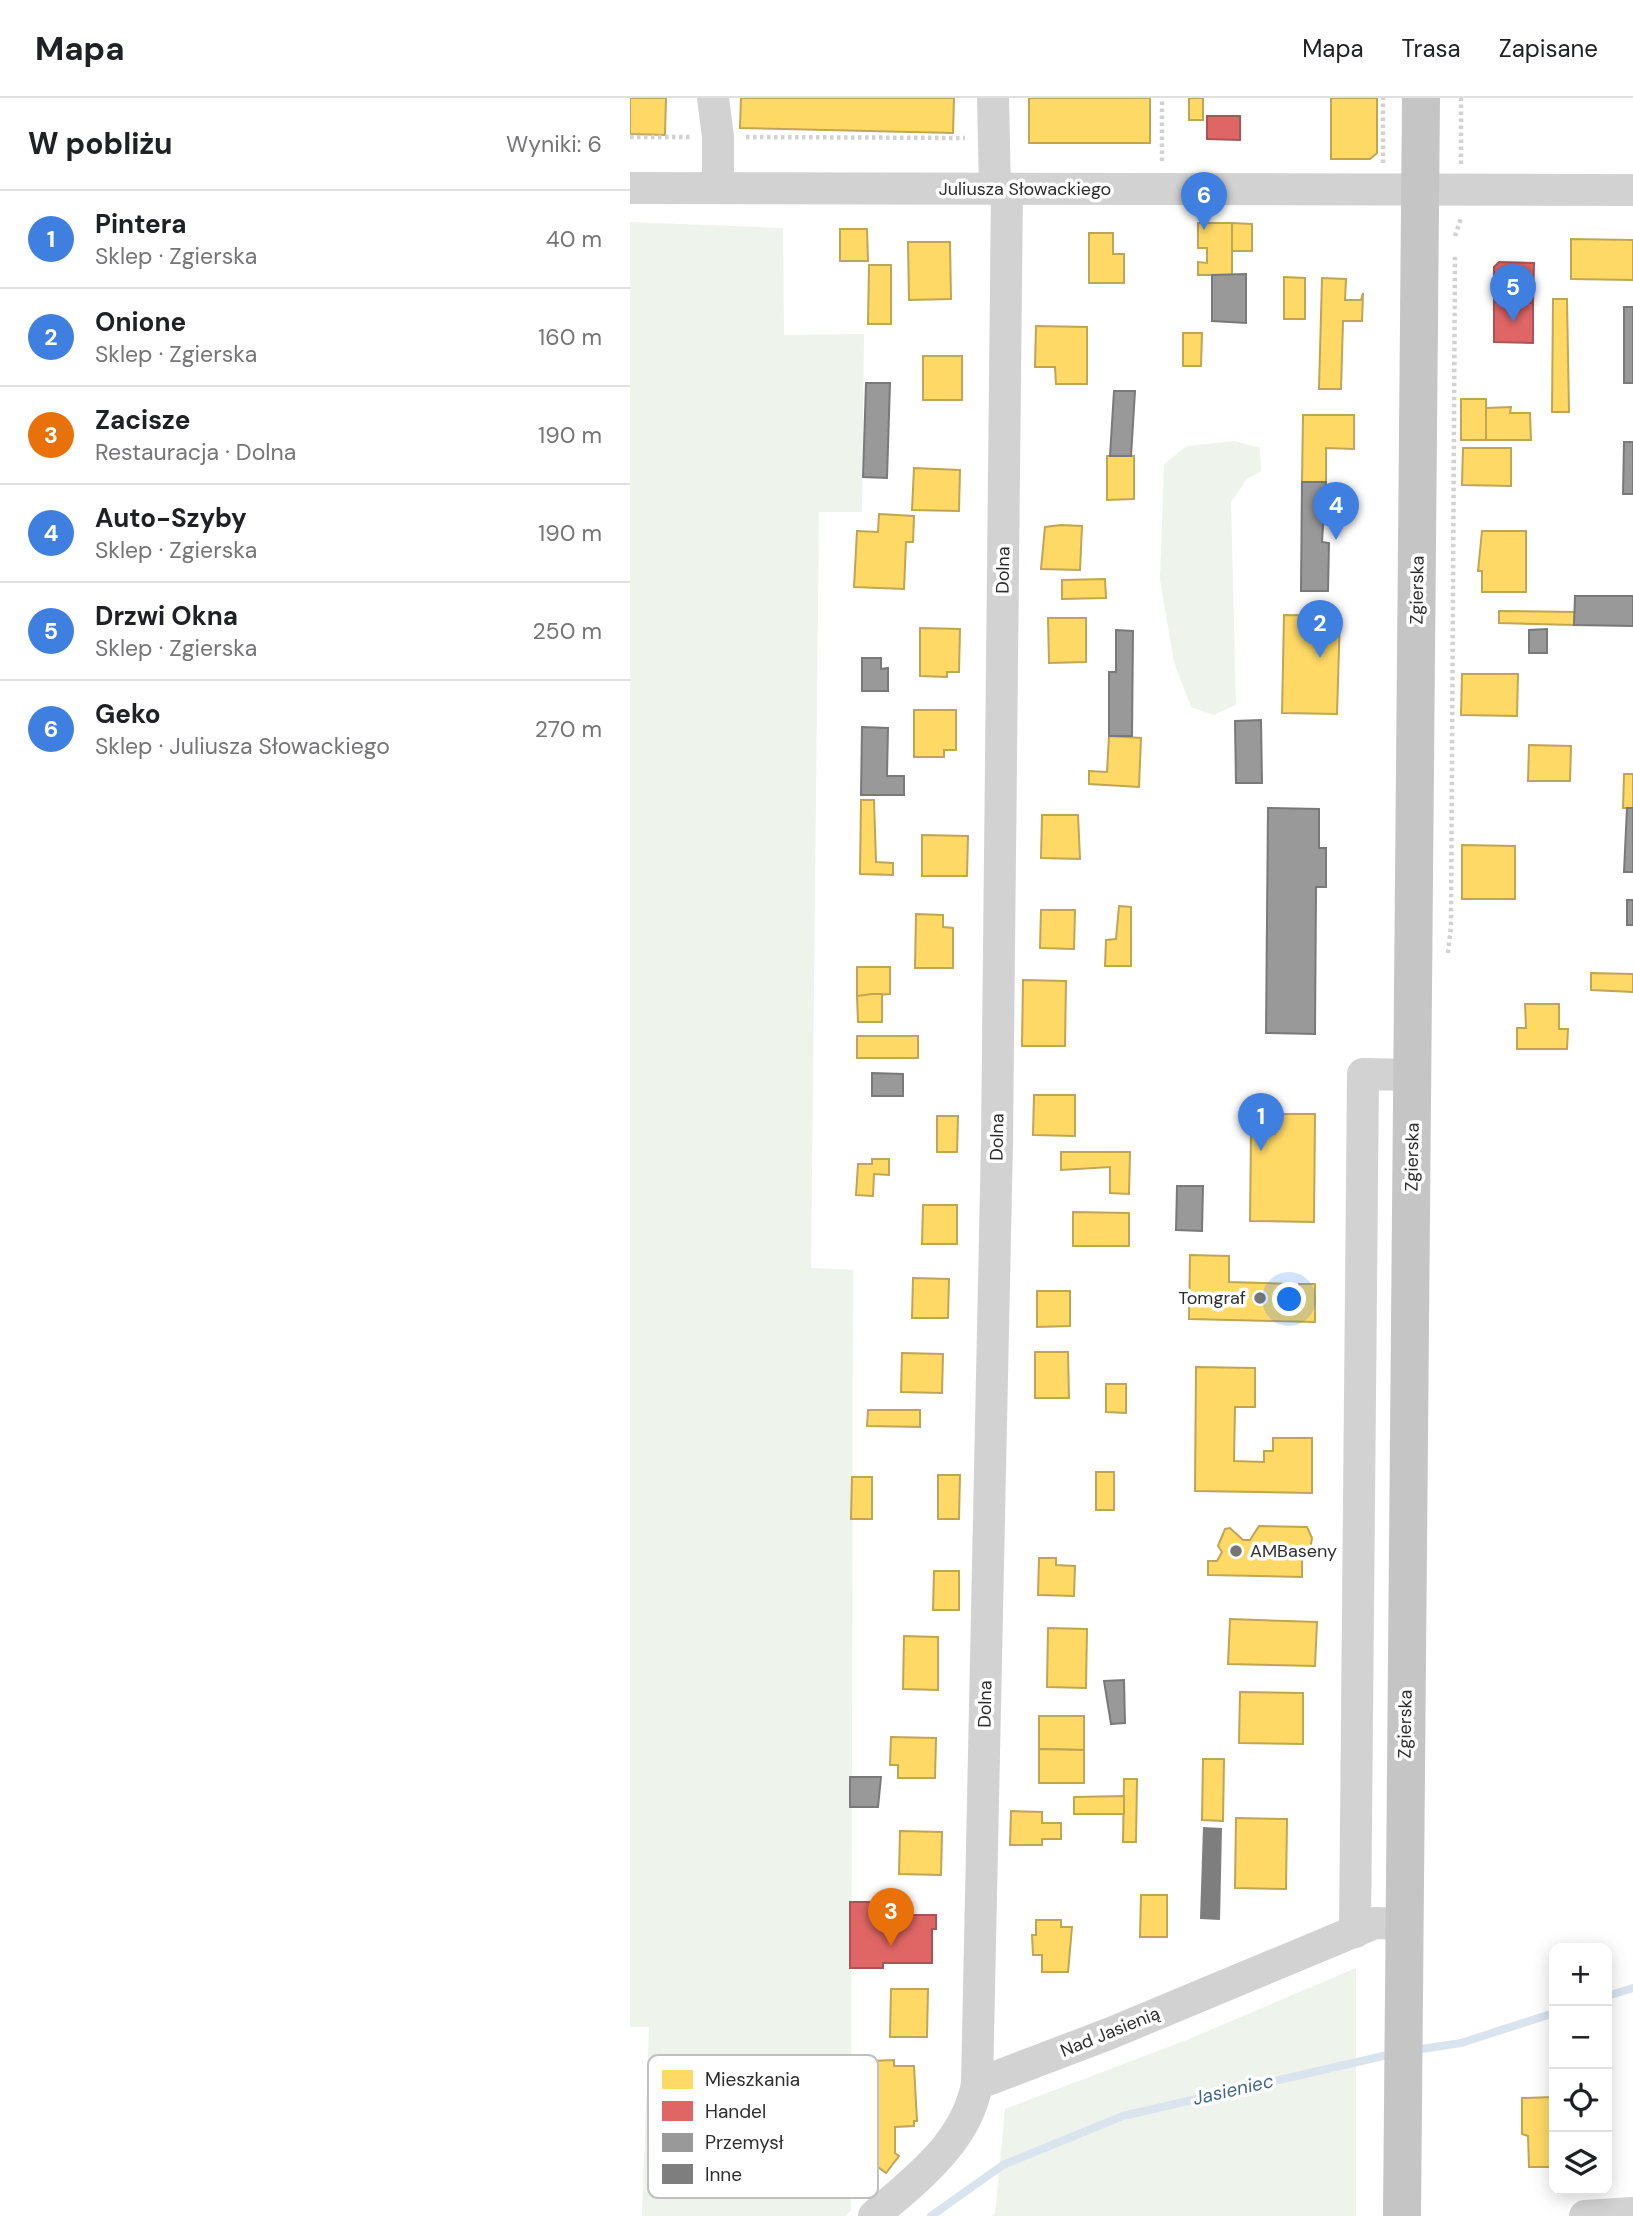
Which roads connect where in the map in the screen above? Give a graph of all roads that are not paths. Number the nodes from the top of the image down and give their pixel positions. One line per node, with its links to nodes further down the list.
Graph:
1 (713, 98): 5 (street)
2 (993, 98): 6 (street, Dolna)
3 (1421, 98): 7 (main road, Zgierska)
4 (630, 188): 5 (street, Juliusza Słowackiego)
5 (718, 188): 6 (street, Juliusza Słowackiego)
6 (1001, 189): 7 (street, Juliusza Słowackiego); 12 (street, Dolna)
7 (1421, 190): 8 (street, Juliusza Słowackiego); 9 (main road, Zgierska)
8 (1633, 190)
9 (1412, 1075): 10 (main road, Zgierska); 11 (street)
10 (1403, 1924): 11 (street, Nad Jasienią); 15 (main road, Zgierska)
11 (1355, 1932): 12 (street, Nad Jasienią)
12 (977, 2084): 14 (street)
13 (1633, 2213): 16 (street)
14 (874, 2216)
15 (1402, 2216)
16 (1585, 2216)

